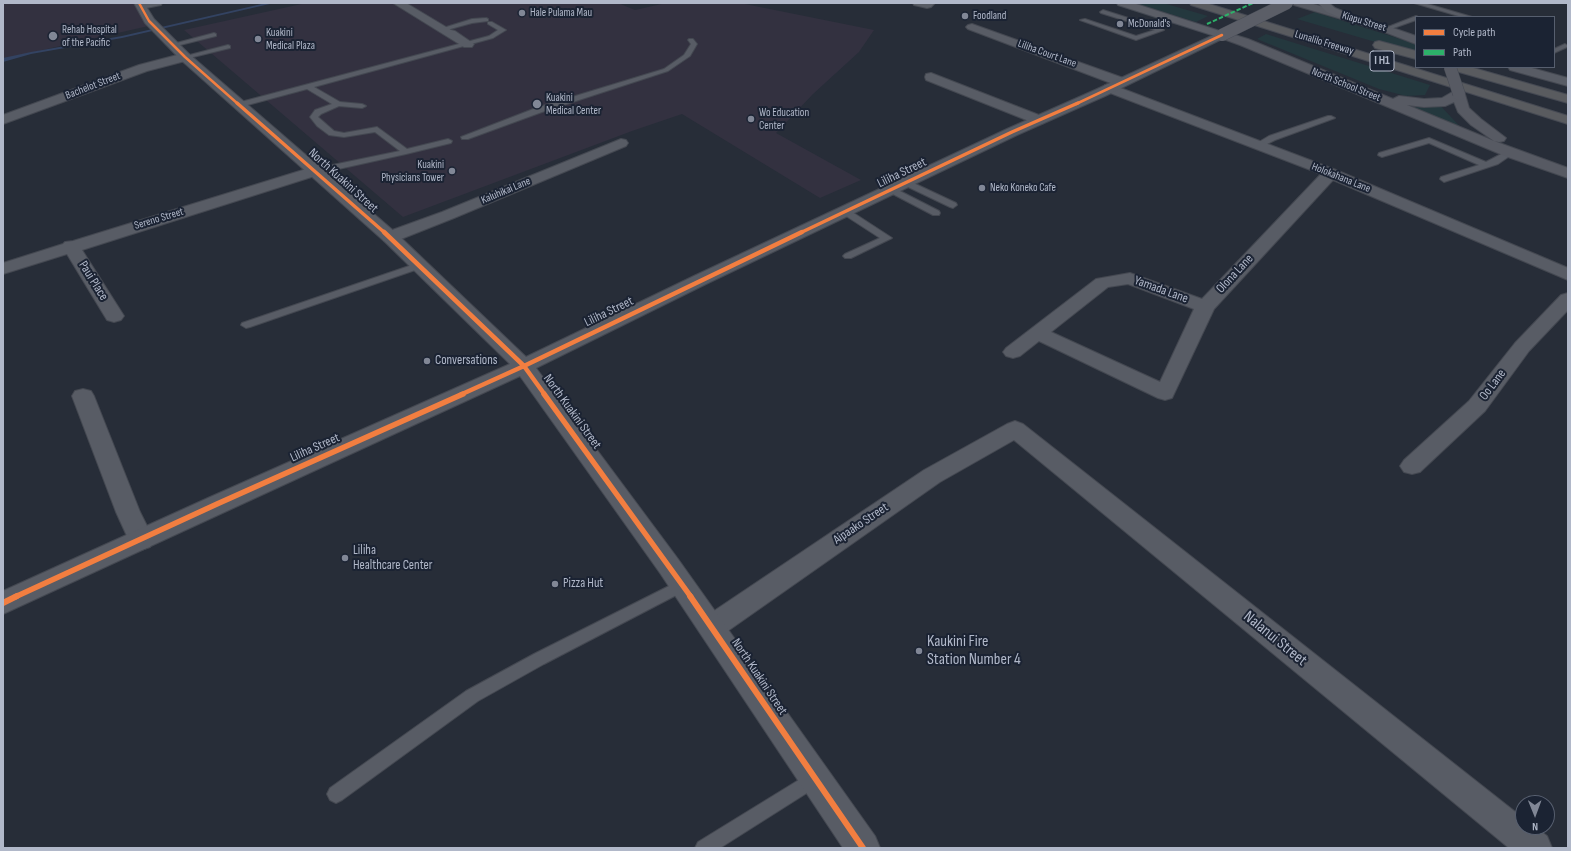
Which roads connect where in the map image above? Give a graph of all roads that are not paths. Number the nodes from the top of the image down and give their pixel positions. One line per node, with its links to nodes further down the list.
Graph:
1 (157, 3): 12 (street)
2 (398, 3): 23 (street)
3 (918, 3): 4 (street)
4 (930, 3)
5 (1122, 3): 25 (main road, North School Street)
6 (1194, 3): 52 (highway, Lunalilo Freeway / I H1)
7 (1236, 3): 15 (highway, Lunalilo Freeway)
8 (1287, 3): 25 (main road, Liliha Street, bridge)
9 (1298, 3): 20 (main road, Kiapu Street)
10 (1323, 3): 20 (main road)
11 (1417, 3): 13 (lane)
12 (140, 5): 31 (street, North Kuakini Street)
13 (1439, 10): 16 (lane); 17 (lane)
14 (1103, 12): 19 (lane)
15 (1281, 16)
16 (1420, 16)
17 (1465, 16)
18 (1415, 18): 22 (lane)
19 (1083, 20)
20 (1355, 20): 22 (main road, Kiapu Street)
21 (972, 27): 41 (street, Liliha Court Lane)
22 (1386, 29): 26 (main road, Kiapu Street)
23 (447, 31): 30 (street); 30 (lane)
24 (214, 35): 31 (lane)
25 (1222, 35): 41 (street, Liliha Street); 42 (main road, North School Street)
26 (1412, 38)
27 (691, 40): 53 (lane)
28 (1555, 42): 33 (lane)
29 (1371, 43): 34 (highway, Lunalilo Freeway / I H1)
30 (468, 44): 43 (lane)
31 (172, 45): 35 (street, North Kuakini Street)
32 (228, 47): 35 (lane)
33 (1555, 51)
34 (1415, 56)
35 (185, 58): 47 (street, North Kuakini Street); 50 (street, Bachelot Street)
36 (1450, 68): 44 (main road, bridge)
37 (1460, 68): 45 (highway)
38 (1518, 68): 40 (street)
39 (931, 77): 51 (street)
40 (1568, 82)
41 (1116, 85): 51 (street, Liliha Street); 56 (street, Holokahana Lane)
42 (1350, 86): 44 (main road); 58 (main road, North School Street)
43 (309, 87): 46 (lane); 47 (lane)
44 (1458, 94): 61 (main road)
45 (1568, 99)
46 (338, 104): 48 (lane); 57 (lane)
47 (240, 105): 62 (street, North Kuakini Street)
48 (362, 106)
49 (1331, 118): 56 (lane)
50 (3, 120)
51 (1039, 120): 66 (street, Liliha Street)
52 (1568, 120)
53 (465, 137)
54 (448, 141): 57 (lane)
55 (621, 143): 71 (street, Kaluhikai Lane)
56 (1258, 146): 63 (street, Holokahana Lane)
57 (406, 152): 62 (lane)
58 (1510, 153): 60 (lane); 64 (main road, North School Street)
59 (1382, 155): 60 (lane)
60 (1486, 165): 65 (lane)
61 (1568, 169)
62 (316, 171): 71 (street, North Kuakini Street); 72 (street, Sereno Street)
63 (1331, 173): 76 (street, Holokahana Lane); 78 (street, Olona Lane)
64 (1568, 173)
65 (1444, 179)
66 (907, 183): 67 (street, Liliha Street); 68 (lane)
67 (892, 190): 69 (street, Liliha Street); 70 (lane)
68 (952, 205)
69 (846, 212): 73 (lane); 83 (street, Liliha Street)
70 (936, 213)
71 (390, 237): 74 (street, North Kuakini Street)
72 (71, 246): 75 (street, Sereno Street); 79 (street, Paui Place)
73 (848, 256)
74 (418, 266): 80 (lane); 83 (street, North Kuakini Street)
75 (3, 268)
76 (1568, 275)
77 (1568, 299): 86 (street, Oo Lane)
78 (1204, 307): 81 (street, Yamada Lane); 81 (street, Olona Lane)
79 (114, 316)
80 (246, 325)
81 (1038, 332): 82 (street, Yamada Lane)
82 (1013, 352)
83 (524, 366): 87 (street, Liliha Street); 88 (street, North Kuakini Street)
84 (83, 396): 87 (street)
85 (1015, 429): 90 (street, Aipaako Street); 95 (street, Nalanui Street)
86 (1412, 466)
87 (141, 540): 89 (street, Liliha Street)
88 (683, 585): 90 (street, North Kuakini Street); 92 (lane)
89 (3, 603)
90 (712, 627): 91 (street, North Kuakini Street)
91 (815, 778): 93 (lane); 94 (street, North Kuakini Street)
92 (336, 794)
93 (704, 848)
94 (864, 848)
95 (1535, 848)

